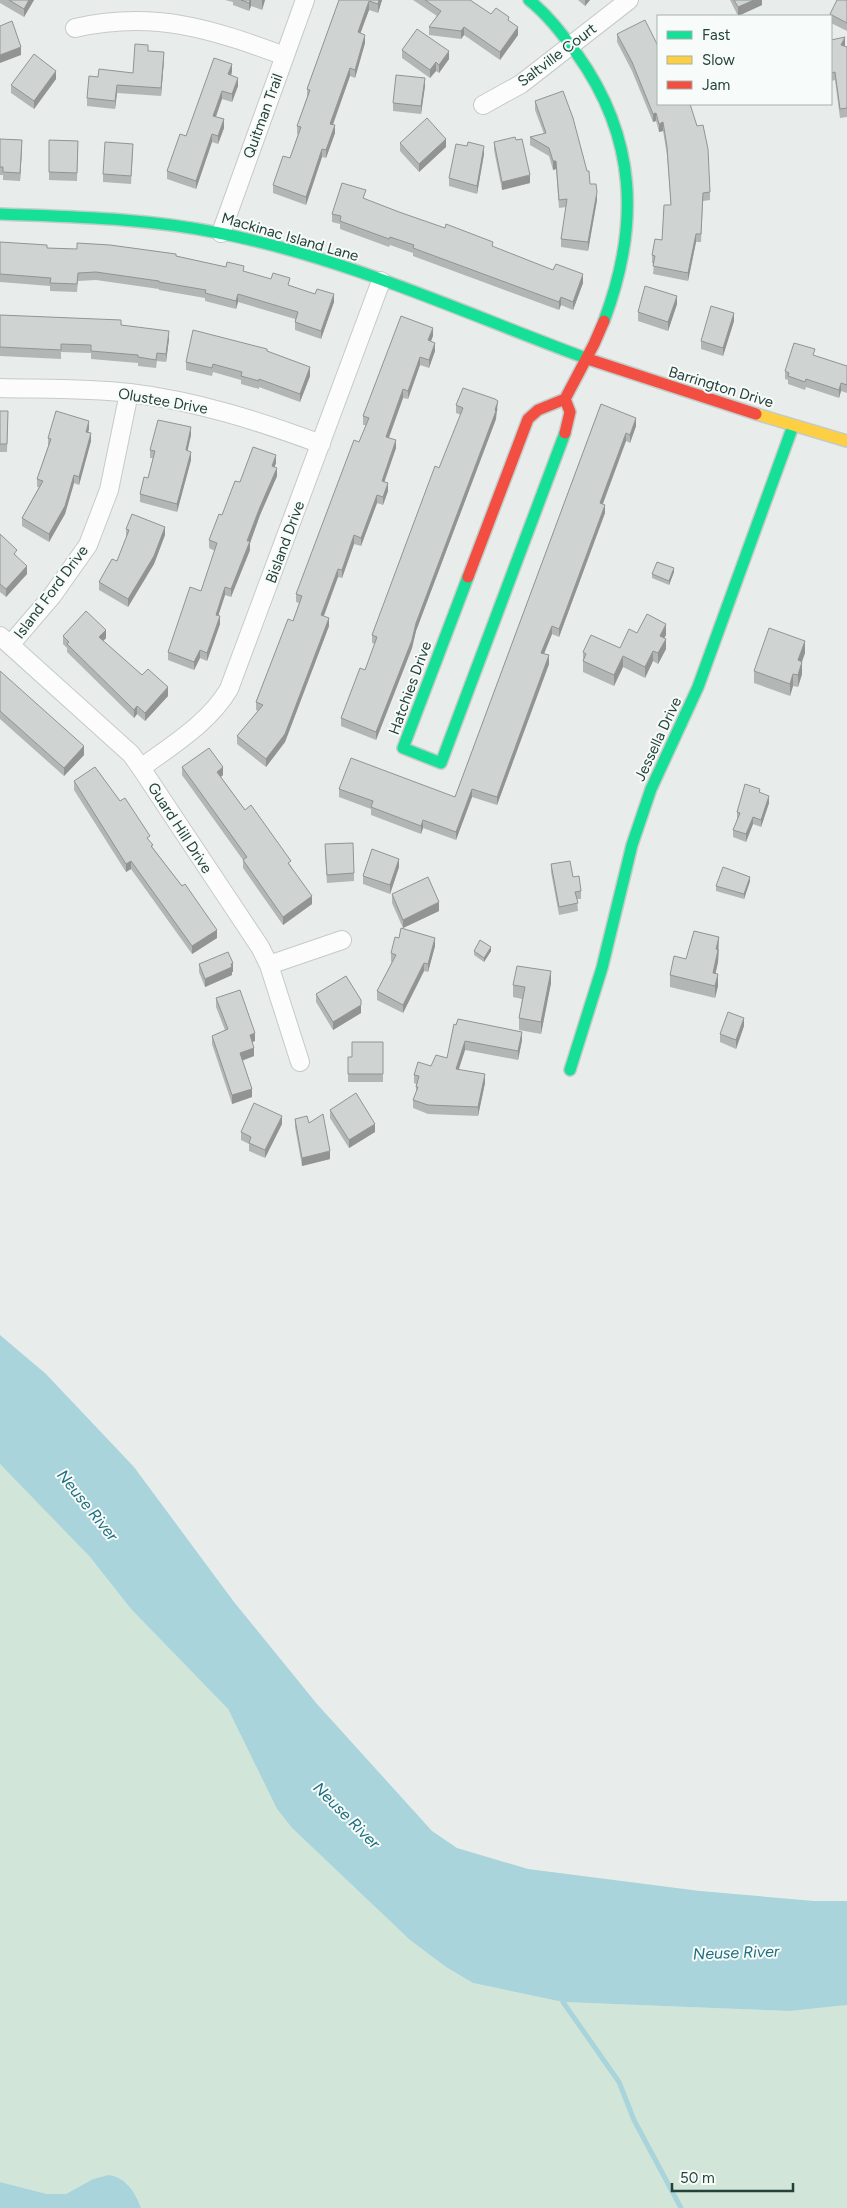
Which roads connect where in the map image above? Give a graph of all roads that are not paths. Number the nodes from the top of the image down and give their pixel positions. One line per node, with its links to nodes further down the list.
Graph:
1 (305, 0): 6 (street, Quitman Trail)
2 (529, 0): 5 (street)
3 (629, 0): 5 (street, Saltville Court)
4 (75, 28): 6 (street)
5 (570, 45): 7 (street, Saltville Court); 11 (street)
6 (285, 56): 9 (street, Quitman Trail)
7 (483, 105)
8 (0, 214): 9 (street, Mackinac Island Lane)
9 (221, 233): 10 (street, Mackinac Island Lane)
10 (381, 280): 11 (street, Mackinac Island Lane); 17 (street, Bisland Drive)
11 (586, 358): 14 (street); 15 (street, Barrington Drive)
12 (0, 388): 13 (street, Olustee Drive)
13 (129, 393): 17 (street, Olustee Drive); 18 (street, Island Ford Drive)
14 (565, 400): 14 (street, Hatchies Drive)
15 (793, 426): 16 (street, Barrington Drive); 23 (street, Jessella Drive)
16 (847, 442)
17 (321, 444): 19 (street, Bisland Drive)
18 (5, 641): 19 (street, Guard Hill Drive)
19 (141, 768): 21 (street, Guard Hill Drive)
20 (342, 940): 21 (street)
21 (268, 966): 22 (street, Guard Hill Drive)
22 (300, 1062)
23 (570, 1070)

